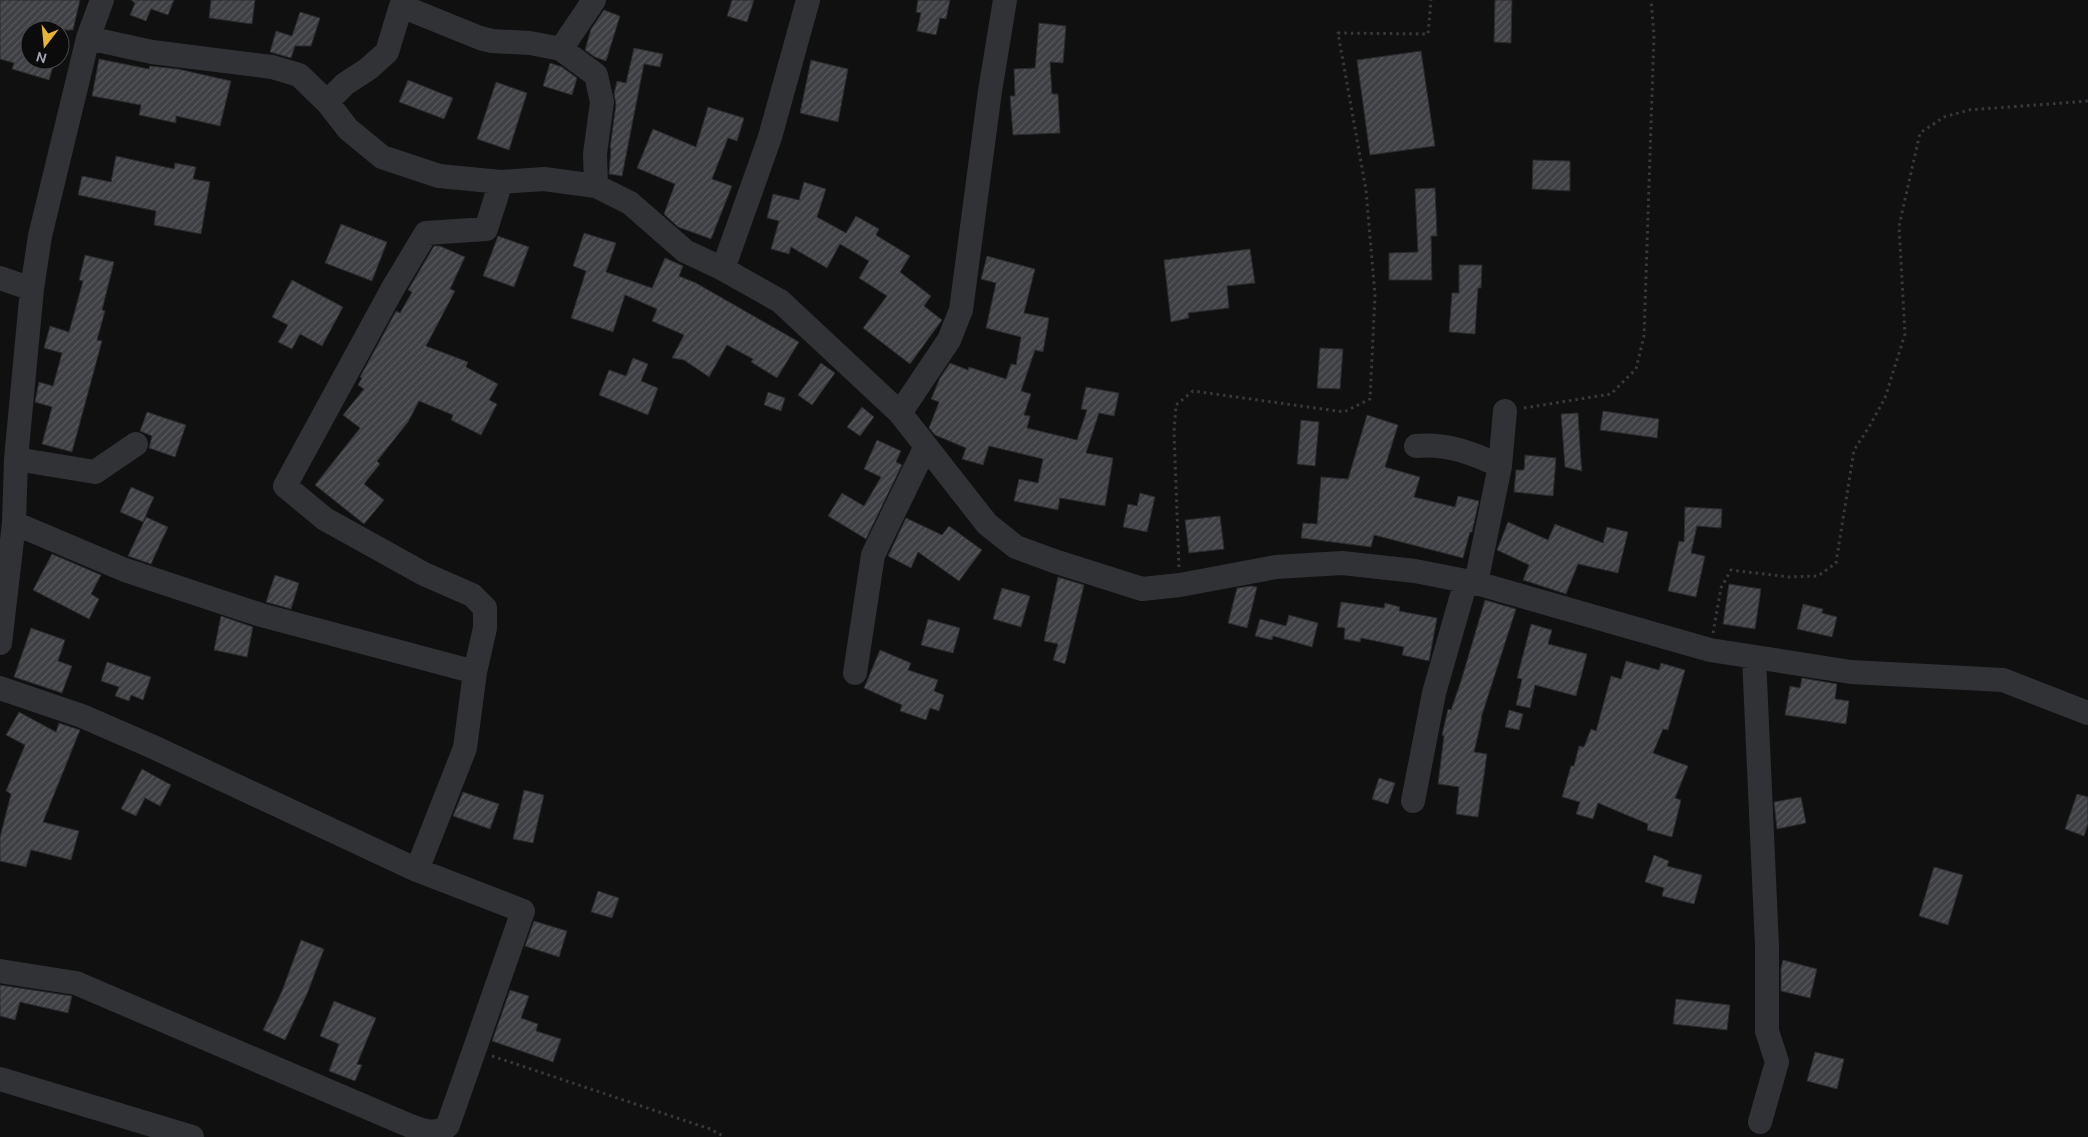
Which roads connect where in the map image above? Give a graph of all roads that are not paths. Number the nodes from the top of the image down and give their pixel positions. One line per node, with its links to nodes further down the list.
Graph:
1 (102, 0): 6 (street)
2 (594, 0): 7 (street)
3 (808, 0): 11 (street)
4 (1005, 0): 15 (street)
5 (403, 3): 7 (street); 8 (street)
6 (88, 38): 8 (street); 13 (street)
7 (561, 49): 10 (street)
8 (327, 102): 9 (street)
9 (501, 182): 10 (street); 25 (street)
10 (596, 186): 11 (street)
11 (723, 269): 15 (street)
12 (0, 278): 13 (street)
13 (32, 289): 19 (street)
14 (1504, 411): 20 (street)
15 (900, 413): 17 (street)
16 (136, 444): 19 (street)
17 (926, 446): 22 (street); 26 (street)
18 (1416, 446): 20 (street)
19 (16, 458): 21 (street)
20 (1500, 466): 22 (street)
21 (14, 523): 23 (street); 25 (street)
22 (1471, 582): 24 (street); 29 (street)
23 (0, 643)
24 (1754, 657): 28 (street); 33 (street)
25 (475, 672): 30 (street)
26 (855, 673)
27 (0, 688): 30 (street)
28 (2088, 713)
29 (1413, 801)
30 (417, 870): 34 (street)
31 (0, 971): 34 (street)
32 (0, 1079): 35 (street)
33 (1760, 1122)
34 (402, 1130)
35 (192, 1137)

